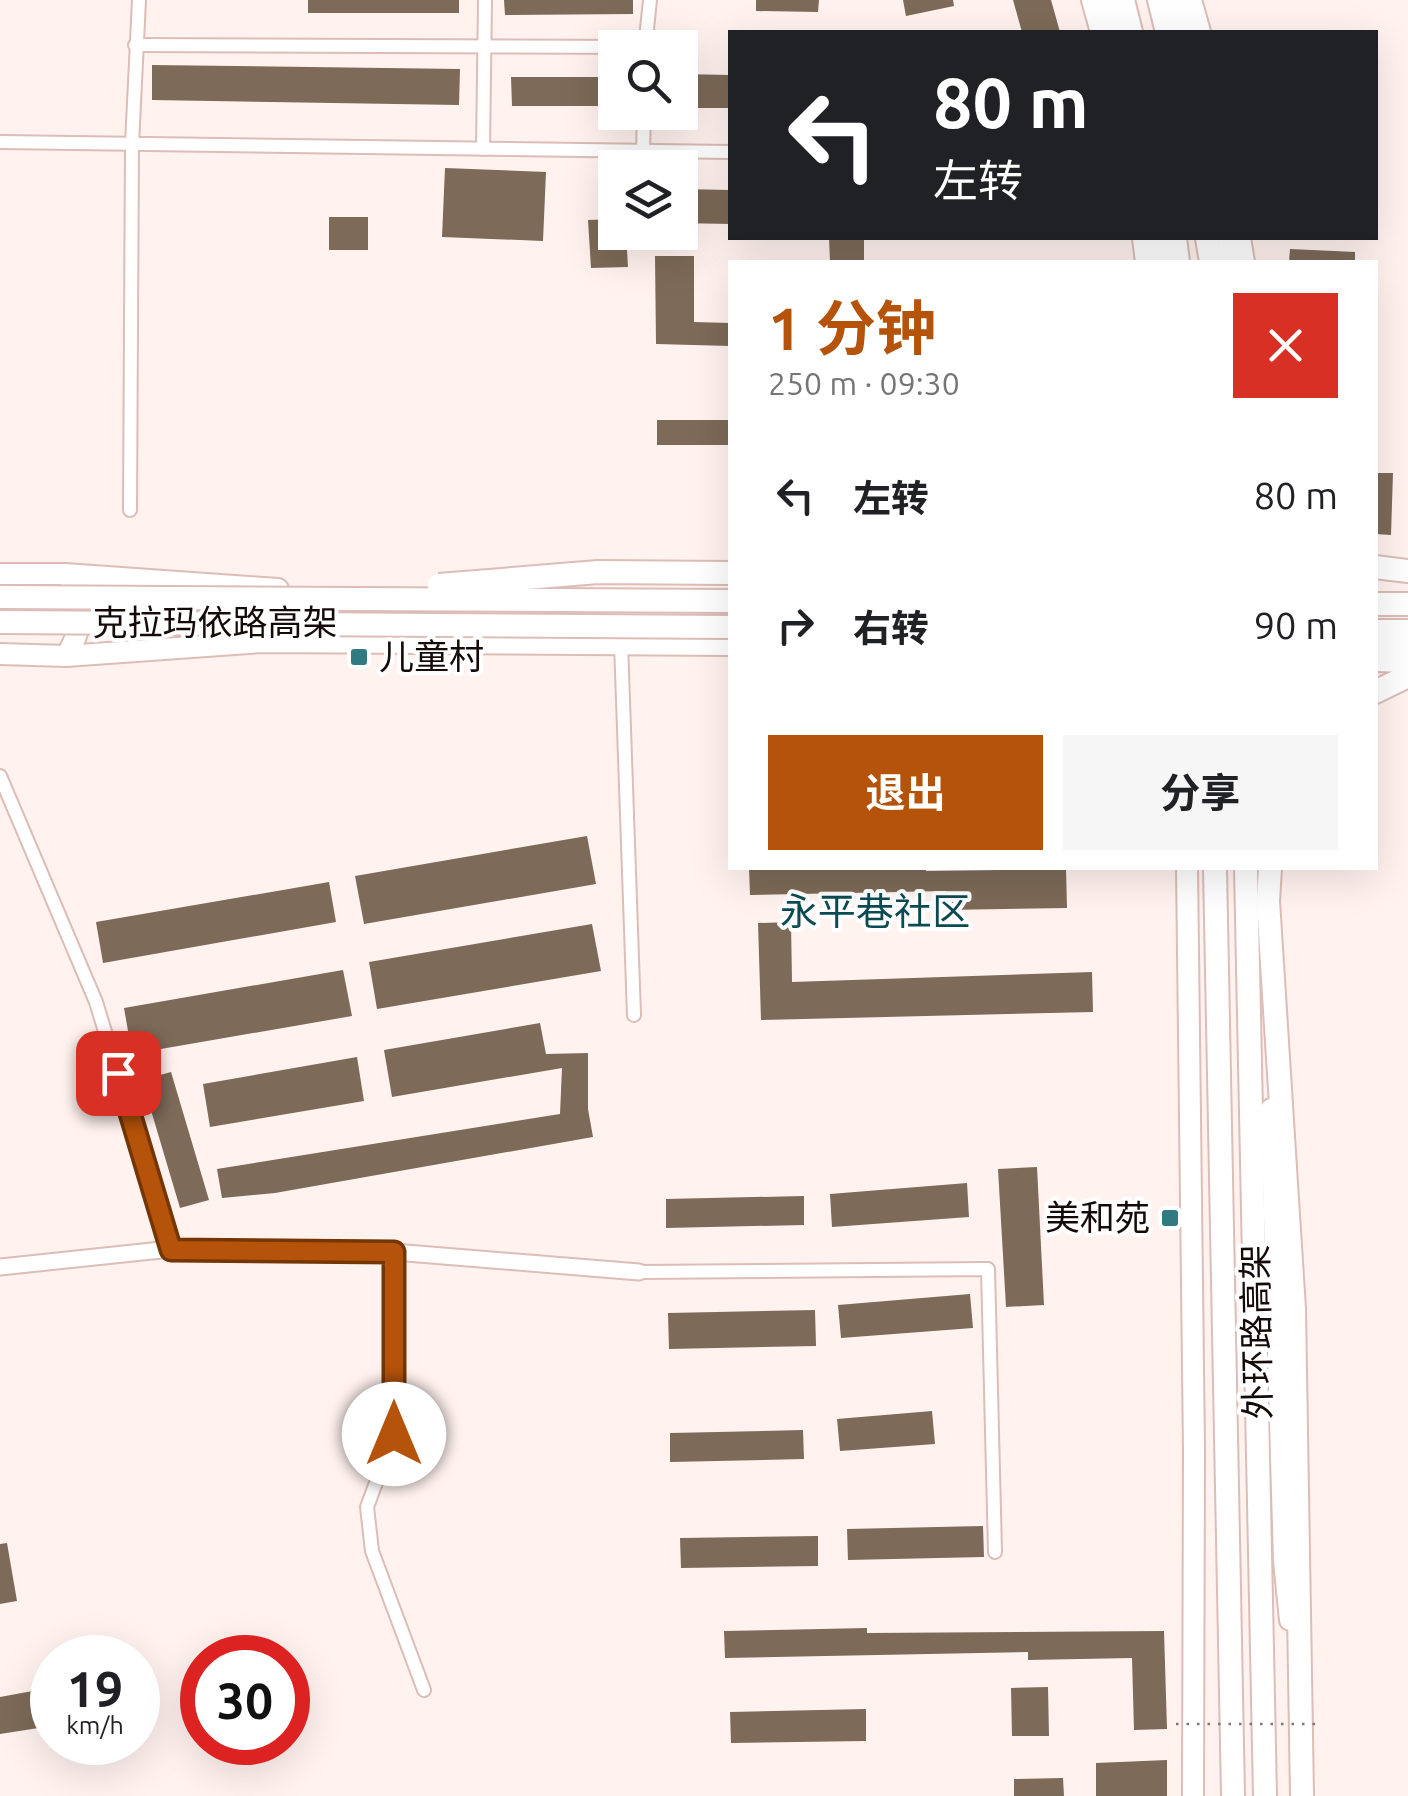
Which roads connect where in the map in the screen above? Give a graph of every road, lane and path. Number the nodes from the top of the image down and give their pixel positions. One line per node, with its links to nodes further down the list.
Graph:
1 (138, 0): 17 (street)
2 (484, 0): 18 (street)
3 (650, 0): 10 (street)
4 (1094, 0): 11 (highway)
5 (1108, 0): 12 (main road)
6 (1122, 0): 13 (highway)
7 (1158, 0): 14 (highway)
8 (1177, 0): 15 (main road)
9 (1190, 0): 16 (highway)
10 (647, 30)
11 (1102, 30)
12 (1116, 30)
13 (1130, 30)
14 (1166, 30)
15 (1184, 30)
16 (1199, 30)
17 (135, 45): 18 (street); 21 (street)
18 (482, 47): 19 (street); 22 (street)
19 (598, 47)
20 (0, 142): 21 (street)
21 (132, 144): 22 (street); 26 (street)
22 (483, 149): 23 (street)
23 (598, 151)
24 (698, 152): 25 (street)
25 (728, 152)
26 (130, 510)
27 (1378, 567): 28 (highway)
28 (1408, 571)
29 (728, 573): 33 (highway, bridge)
30 (0, 574): 31 (main road)
31 (65, 574): 35 (main road); 47 (main road)
32 (0, 597): 33 (highway, 克拉玛依路高架, bridge)
33 (226, 597): 34 (highway, 克拉玛依路高架, bridge)
34 (728, 598)
35 (728, 598)
36 (1378, 604): 37 (highway)
37 (1408, 605)
38 (0, 622): 39 (highway, 克拉玛依路高架, bridge)
39 (728, 627)
40 (1378, 631): 41 (highway)
41 (1408, 631)
42 (620, 644): 43 (main road); 47 (main road); 57 (street)
43 (728, 645)
44 (1408, 647): 45 (main road)
45 (1378, 648)
46 (0, 654): 47 (main road)
47 (66, 656)
48 (1378, 660): 49 (highway)
49 (1408, 661)
50 (1408, 676): 51 (highway)
51 (1378, 691)
52 (0, 776): 58 (street)
53 (1186, 870): 66 (main road)
54 (1215, 870): 67 (highway, 外环路高架)
55 (1246, 870): 68 (highway, 外环路高架)
56 (1267, 870): 69 (highway)
57 (634, 1015)
58 (171, 1250): 59 (street); 60 (street)
59 (394, 1252): 61 (street); 63 (street)
60 (0, 1268)
61 (638, 1272): 62 (street)
62 (995, 1552)
63 (424, 1690)
64 (1176, 1724): 65 (path, bridge)
65 (1321, 1724)
66 (1194, 1796)
67 (1233, 1796)
68 (1265, 1796)
69 (1302, 1796)

